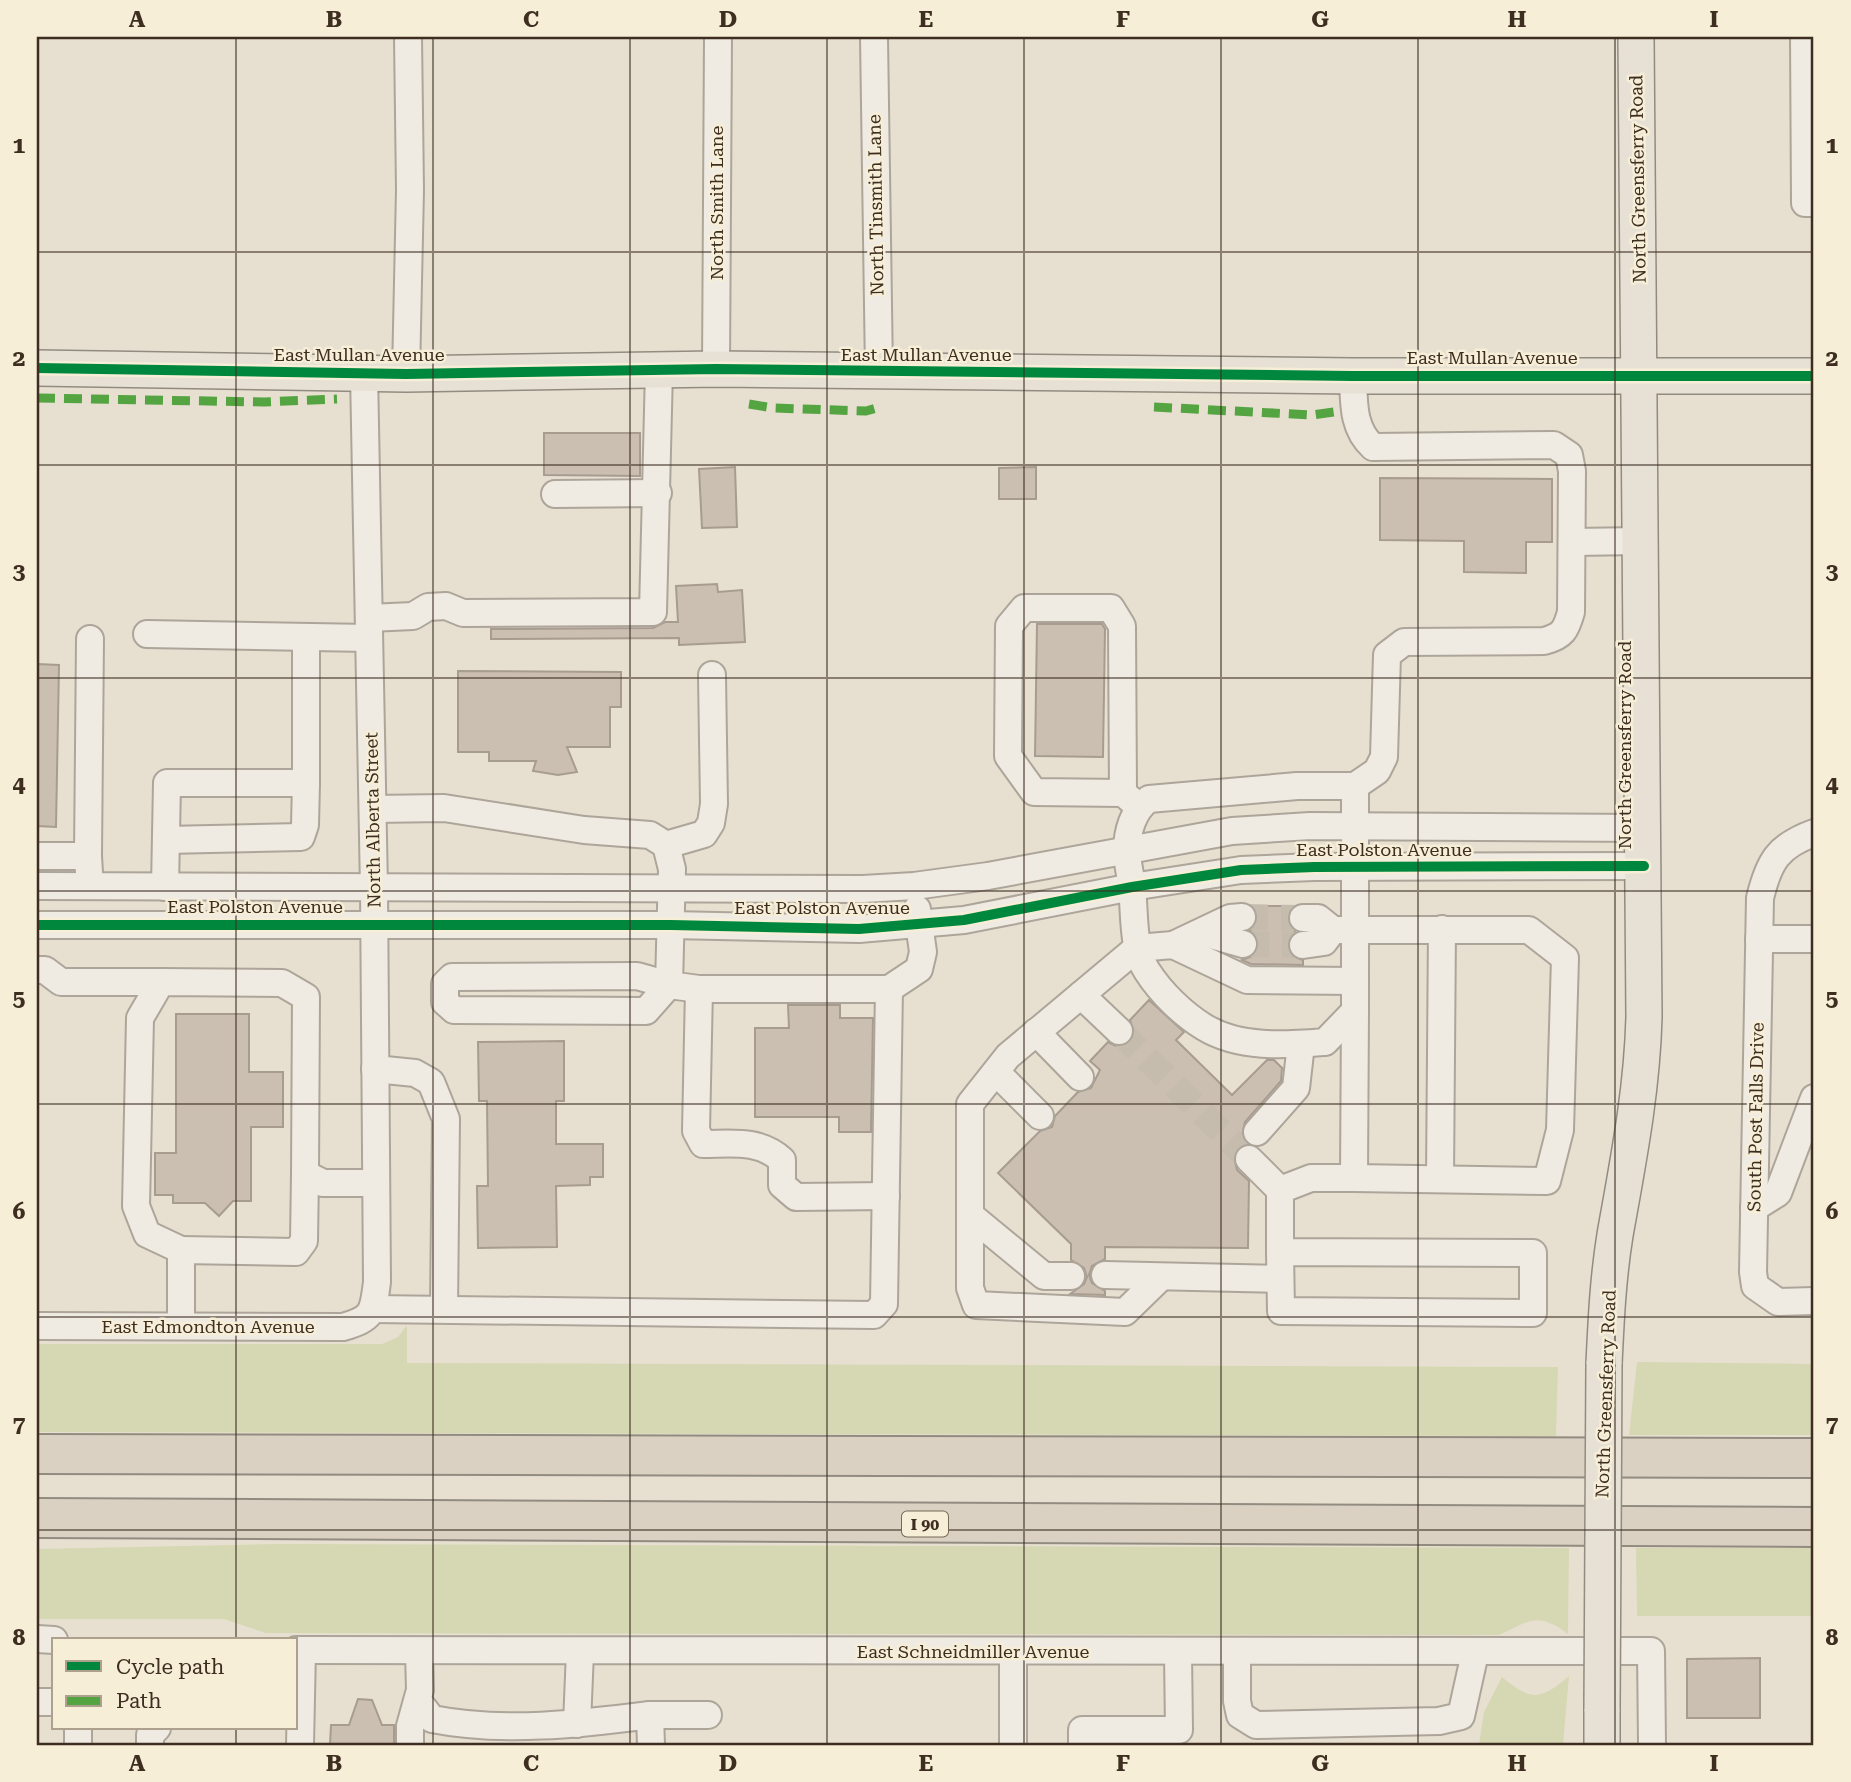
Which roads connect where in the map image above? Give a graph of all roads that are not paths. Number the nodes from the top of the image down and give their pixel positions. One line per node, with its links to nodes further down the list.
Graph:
1 (408, 37): 12 (street)
2 (718, 37): 8 (street, North Smith Lane)
3 (874, 37): 10 (street, North Tinsmith Lane)
4 (1636, 37): 13 (main road, North Greensferry Road)
5 (1804, 37): 6 (street)
6 (1814, 203)
7 (37, 368): 11 (main road, East Mullan Avenue)
8 (716, 369): 9 (main road, East Mullan Avenue); 10 (main road, East Mullan Avenue)
9 (659, 370): 12 (main road, East Mullan Avenue); 16 (street)
10 (879, 372): 14 (main road, East Mullan Avenue)
11 (364, 373): 12 (main road, East Mullan Avenue); 20 (street, North Alberta Street)
12 (406, 374)
13 (1640, 375): 14 (main road, East Mullan Avenue); 15 (main road, East Mullan Avenue); 18 (main road, North Greensferry Road)
14 (1353, 376): 19 (street)
15 (1814, 376)
16 (658, 493): 17 (street); 20 (street)
17 (555, 494)
18 (1642, 541): 19 (street); 30 (main road, North Greensferry Road)
19 (1572, 542): 26 (street)
20 (369, 628): 22 (street); 28 (street, North Alberta Street)
21 (147, 634): 22 (street)
22 (306, 637): 25 (street)
23 (90, 639): 36 (street)
24 (712, 675): 33 (street)
25 (306, 783): 32 (street); 32 (street)
26 (1355, 786): 27 (street); 29 (street)
27 (1131, 800): 27 (street); 34 (street)
28 (373, 808): 33 (street); 44 (street, North Alberta Street)
29 (1357, 827): 30 (street, East Polston Avenue); 34 (street, East Polston Avenue); 38 (street)
30 (1643, 828): 37 (main road, North Greensferry Road)
31 (1814, 833): 55 (street, South Post Falls Drive)
32 (166, 841): 42 (street)
33 (666, 845): 45 (street)
34 (1127, 850): 40 (street, East Polston Avenue); 43 (street)
35 (37, 856): 36 (street)
36 (88, 856): 41 (street)
37 (1644, 866): 38 (street, East Polston Avenue); 121 (main road, North Greensferry Road, bridge)
38 (1357, 867): 43 (street, East Polston Avenue); 53 (street)
39 (37, 886): 41 (street, East Polston Avenue)
40 (914, 886): 45 (street, East Polston Avenue); 51 (street)
41 (90, 887): 42 (street, East Polston Avenue)
42 (165, 887): 44 (street, East Polston Avenue)
43 (1132, 887): 51 (street, East Polston Avenue); 60 (street)
44 (374, 888): 45 (street, East Polston Avenue); 48 (street, North Alberta Street)
45 (671, 890): 50 (street)
46 (1242, 917): 54 (street)
47 (1303, 918): 53 (street)
48 (374, 924): 49 (street, East Polston Avenue); 50 (street, East Polston Avenue); 72 (street, North Alberta Street)
49 (37, 925)
50 (671, 925): 51 (street, East Polston Avenue); 64 (street)
51 (919, 925): 66 (street)
52 (1442, 929): 53 (street); 81 (street); 81 (street)
53 (1345, 930): 59 (street); 62 (street)
54 (1203, 933): 57 (street); 58 (street)
55 (1759, 939): 56 (street); 85 (street, South Post Falls Drive)
56 (1814, 939)
57 (1243, 944)
58 (1173, 945): 60 (street); 62 (street)
59 (1303, 945)
60 (1138, 948): 67 (street); 71 (street)
61 (37, 970): 63 (street)
62 (1355, 981): 68 (street)
63 (161, 982): 79 (street); 87 (street)
64 (669, 985): 64 (street); 65 (street)
65 (699, 989): 66 (street); 84 (street)
66 (890, 989): 84 (street)
67 (1081, 995): 69 (street); 70 (street)
68 (1354, 1012): 71 (street); 80 (street)
69 (1119, 1031)
70 (1036, 1032): 73 (street); 74 (street)
71 (1301, 1044): 77 (street)
72 (375, 1069): 82 (street, North Alberta Street); 95 (street)
73 (996, 1072): 76 (street); 86 (street)
74 (1080, 1077)
75 (1814, 1098): 85 (street)
76 (1040, 1116)
77 (1257, 1132)
78 (1249, 1159): 83 (street)
79 (314, 1178): 82 (street); 87 (street)
80 (1354, 1178): 81 (street); 83 (street)
81 (1440, 1179)
82 (376, 1183): 94 (street, North Alberta Street)
83 (1280, 1190): 88 (street)
84 (886, 1196): 95 (street)
85 (1754, 1208): 93 (street, South Post Falls Drive)
86 (970, 1215): 90 (street); 91 (street)
87 (181, 1250): 97 (street)
88 (1280, 1252): 92 (street); 92 (street)
89 (1105, 1275): 91 (street)
90 (1071, 1276)
91 (1161, 1277): 92 (street)
92 (1280, 1279)
93 (1813, 1297)
94 (373, 1309): 95 (street); 97 (street, East Edmondton Avenue)
95 (444, 1309)
96 (37, 1326): 97 (street, East Edmondton Avenue)
97 (181, 1326)
98 (37, 1454): 99 (highway)
99 (1814, 1458)
100 (37, 1518): 101 (highway, I 90)
101 (190, 1518): 102 (highway); 103 (highway, I 90)
102 (37, 1526)
103 (1814, 1527)
104 (299, 1650): 105 (street, East Schneidmiller Avenue); 115 (street)
105 (419, 1651): 106 (street, East Schneidmiller Avenue); 111 (street)
106 (580, 1652): 107 (street, East Schneidmiller Avenue); 114 (street)
107 (1013, 1653): 108 (street, East Schneidmiller Avenue); 119 (street)
108 (1178, 1653): 109 (street, East Schneidmiller Avenue); 120 (street)
109 (1237, 1653): 110 (street, East Schneidmiller Avenue); 110 (street)
110 (1475, 1653): 122 (street, East Schneidmiller Avenue)
111 (418, 1701): 116 (street); 117 (street)
112 (650, 1715): 113 (street); 114 (street); 118 (street)
113 (708, 1715)
114 (577, 1724): 116 (street)
115 (299, 1730)
116 (458, 1735)
117 (410, 1745)
118 (651, 1745)
119 (1013, 1745)
120 (1082, 1745)
121 (1602, 1745)
122 (1651, 1745)

